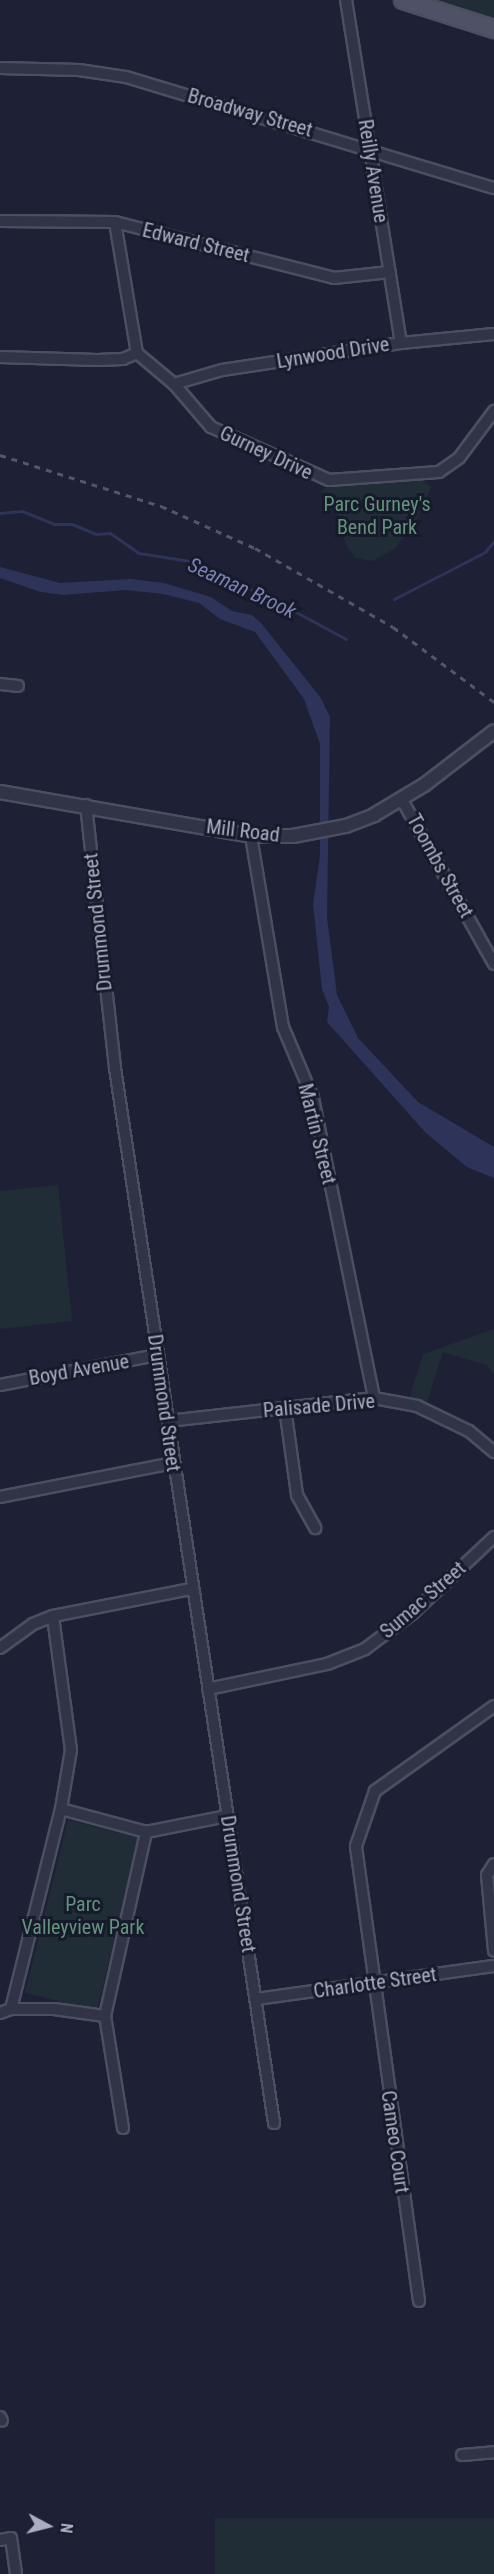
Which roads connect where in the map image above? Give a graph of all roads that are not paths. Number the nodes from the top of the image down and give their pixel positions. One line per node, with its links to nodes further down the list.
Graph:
1 (346, 0): 5 (street, Reilly Avenue)
2 (404, 0): 3 (main road)
3 (494, 29)
4 (0, 68): 5 (street, Broadway Street)
5 (369, 148): 6 (street, Broadway Street); 9 (street, Reilly Avenue)
6 (494, 188)
7 (0, 221): 8 (street, Edward Street)
8 (115, 222): 9 (street, Edward Street); 12 (street)
9 (390, 272): 11 (street, Reilly Avenue)
10 (494, 334): 11 (street, Lynwood Drive)
11 (401, 343): 14 (street, Lynwood Drive)
12 (137, 353): 13 (street); 14 (street, Gurney Drive)
13 (0, 357)
14 (174, 384): 15 (street, Gurney Drive)
15 (494, 411)
16 (0, 684): 17 (street)
17 (18, 686)
18 (494, 731): 20 (street, Mill Road)
19 (0, 792): 21 (street, Mill Road)
20 (402, 800): 22 (street, Mill Road); 23 (street, Toombs Street)
21 (86, 805): 22 (street, Mill Road); 24 (street, Drummond Street)
22 (251, 836): 26 (street, Martin Street)
23 (494, 964)
24 (158, 1355): 25 (street, Boyd Avenue); 28 (street, Drummond Street)
25 (0, 1385)
26 (374, 1398): 27 (street, Palisade Drive); 29 (street, Palisade Drive)
27 (285, 1408): 28 (street, Palisade Drive); 32 (street)
28 (168, 1421): 30 (street, Drummond Street)
29 (494, 1452)
30 (173, 1463): 31 (street); 34 (street, Drummond Street)
31 (0, 1497)
32 (315, 1528)
33 (494, 1537): 37 (street, Sumac Street)
34 (191, 1588): 35 (street); 37 (street, Drummond Street)
35 (53, 1616): 36 (street); 39 (street)
36 (0, 1648)
37 (208, 1689): 40 (street, Drummond Street)
38 (494, 1706): 45 (street, Cameo Court)
39 (60, 1809): 41 (street); 47 (street)
40 (227, 1815): 41 (street); 46 (street, Drummond Street)
41 (146, 1832): 49 (street)
42 (494, 1864): 43 (street)
43 (494, 1950)
44 (494, 1966): 45 (street, Charlotte Street)
45 (373, 1983): 46 (street, Charlotte Street); 52 (street, Cameo Court)
46 (256, 1999): 50 (street, Drummond Street)
47 (11, 2009): 48 (street); 49 (street)
48 (0, 2013)
49 (105, 2016): 51 (street)
50 (274, 2123)
51 (123, 2128)
52 (419, 2301)
53 (494, 2452): 54 (street)
54 (462, 2455)
55 (6, 2539): 56 (street)
56 (16, 2574)

